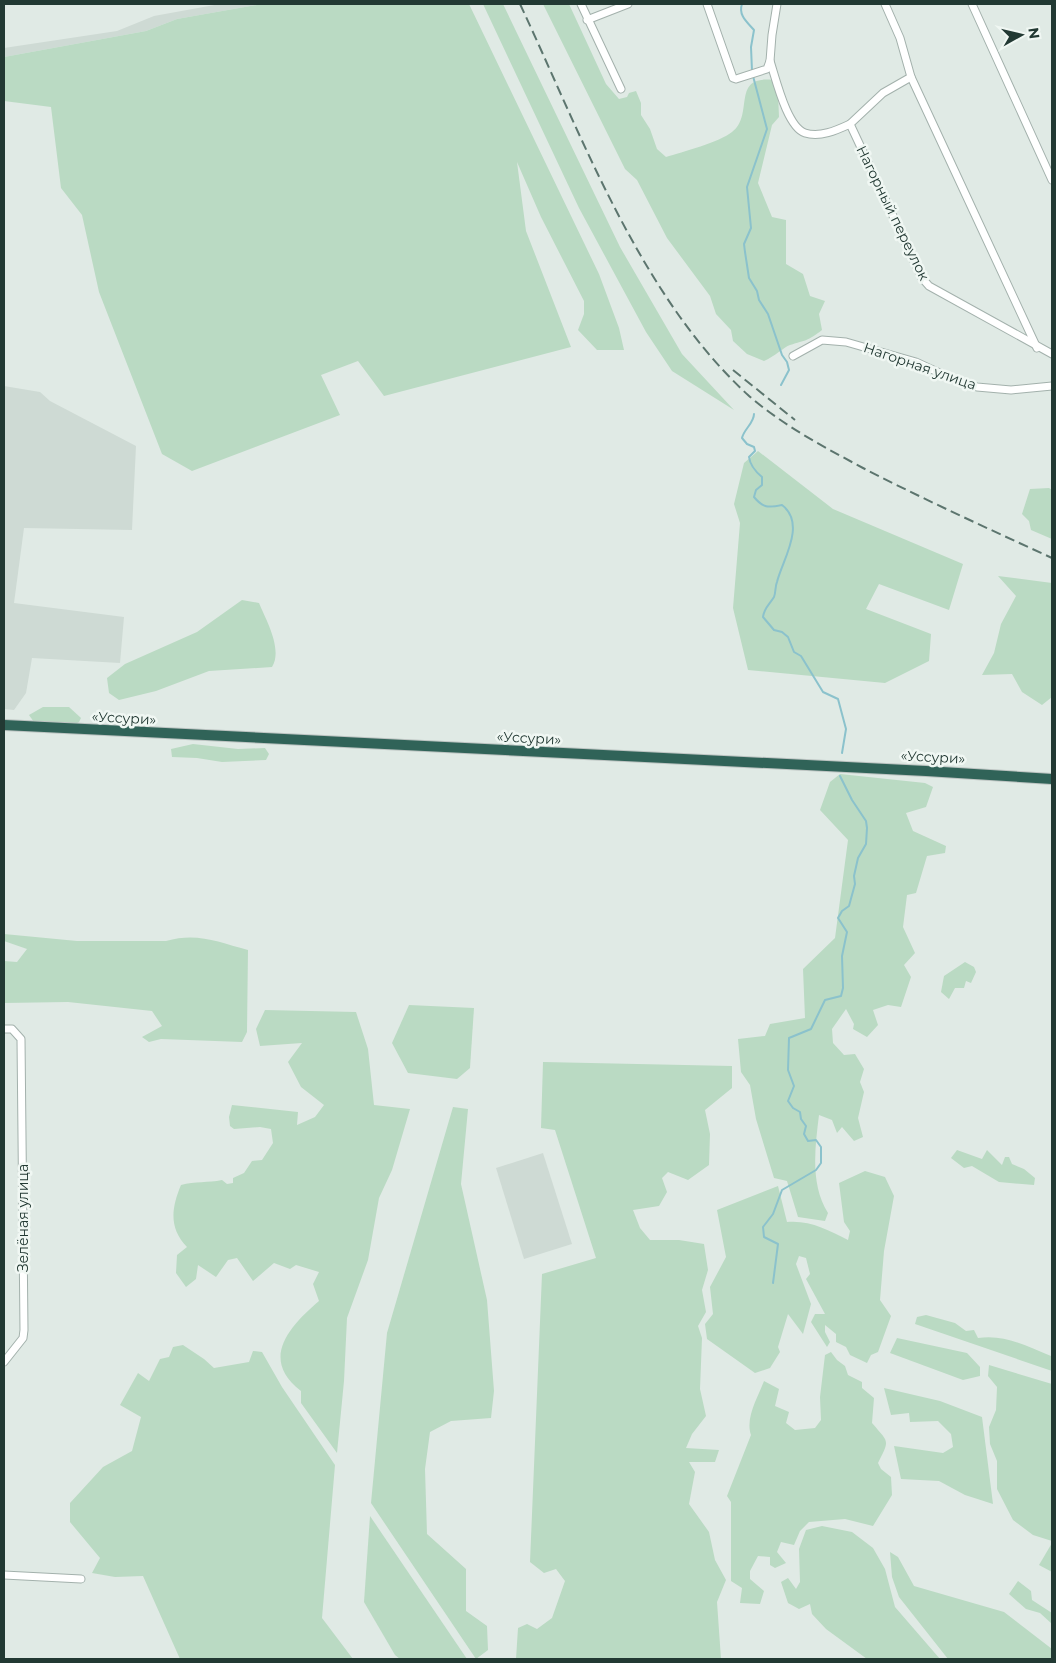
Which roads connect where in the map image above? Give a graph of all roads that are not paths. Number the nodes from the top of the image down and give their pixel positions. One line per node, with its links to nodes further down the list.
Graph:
1 (580, 4): 7 (street)
2 (628, 4): 7 (street)
3 (707, 4): 8 (street)
4 (777, 4): 8 (street)
5 (885, 4): 9 (street)
6 (972, 4): 12 (street)
7 (587, 20): 10 (street)
8 (770, 61): 11 (street)
9 (911, 77): 11 (street); 13 (street)
10 (621, 89)
11 (850, 124): 13 (street, Нагорный переулок)
12 (1052, 180)
13 (1037, 348): 14 (street, Нагорный переулок)
14 (1052, 354)
15 (793, 356): 16 (street, Нагорная улица)
16 (1052, 386)
17 (4, 725): 18 (highway, «Уссури»)
18 (1052, 779)
19 (4, 1029): 20 (street, Зелёная улица)
20 (4, 1362)
21 (4, 1575): 22 (street)
22 (81, 1579)

